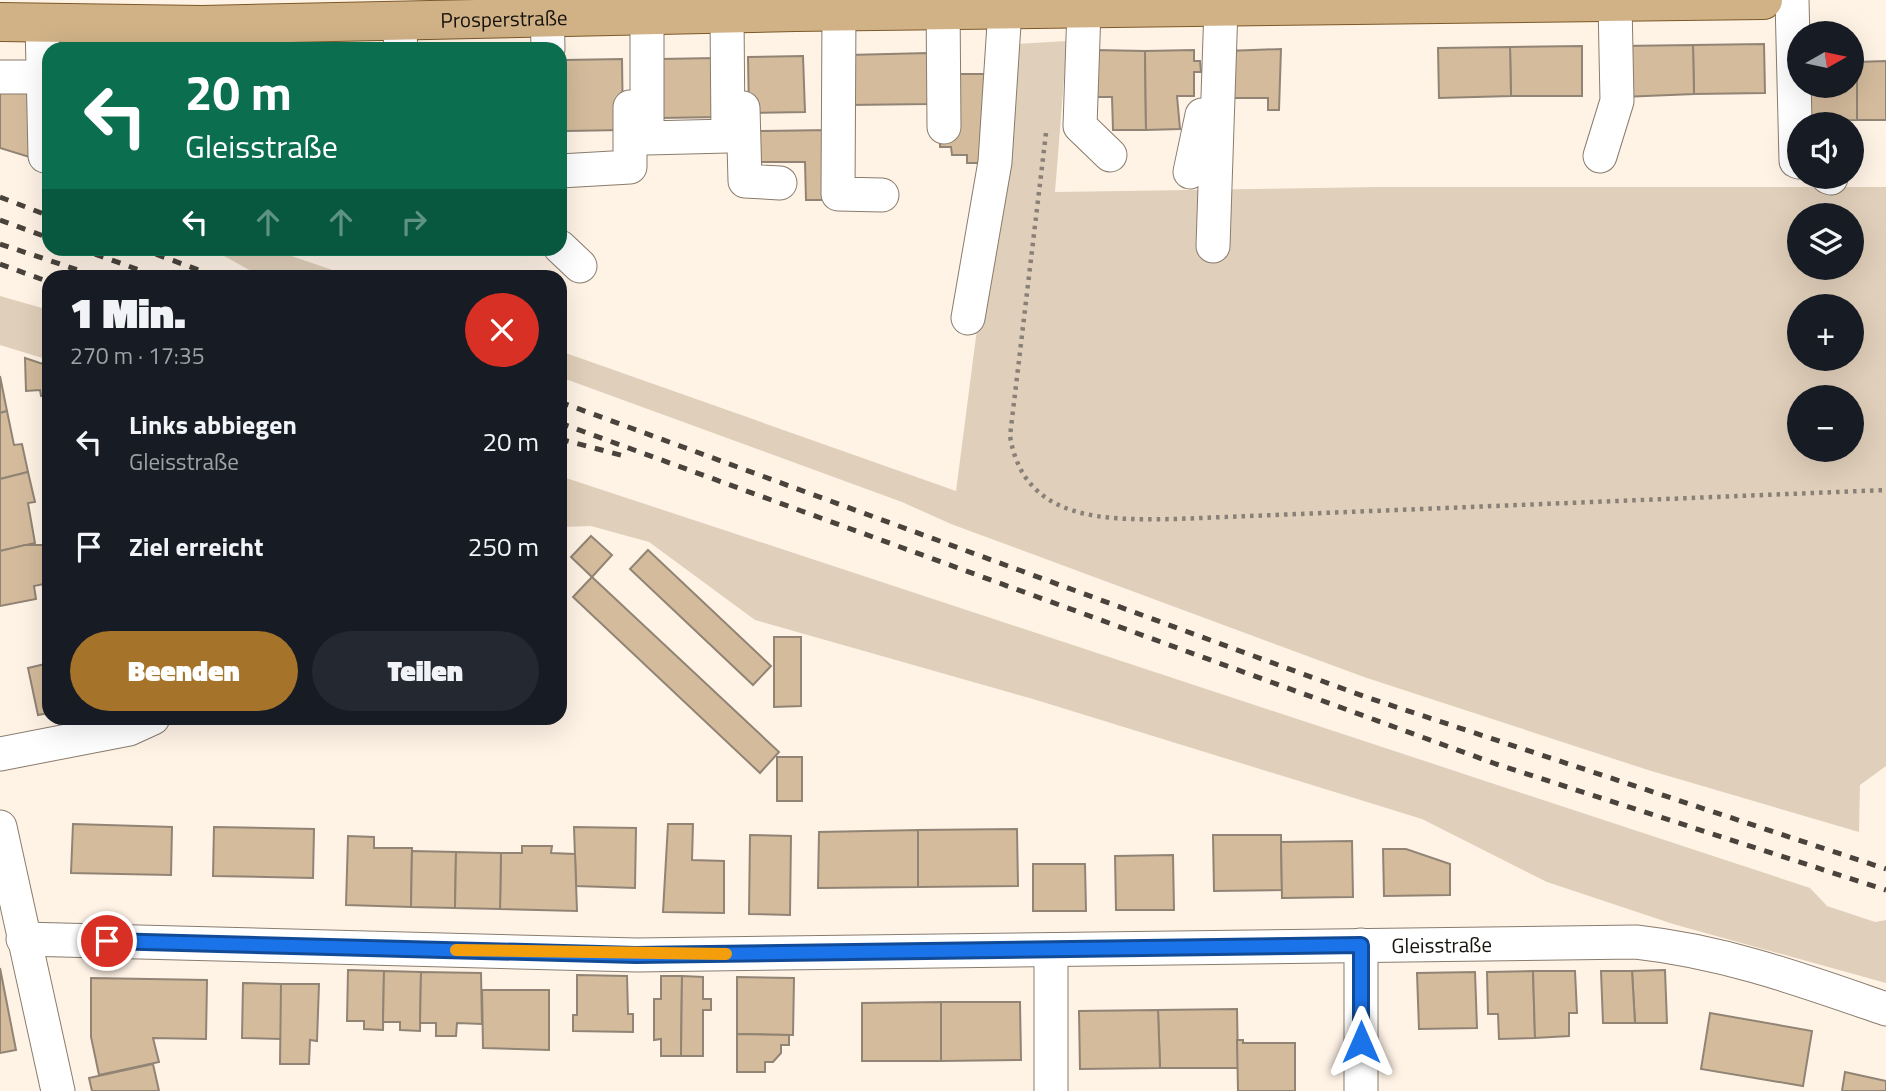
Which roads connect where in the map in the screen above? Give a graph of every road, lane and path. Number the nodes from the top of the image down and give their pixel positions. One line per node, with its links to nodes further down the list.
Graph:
1 (1763, 0): 4 (main road, Prosperstraße)
2 (1776, 0): 24 (street)
3 (1792, 0): 23 (street)
4 (1694, 1): 6 (main road, Prosperstraße)
5 (1496, 3): 6 (main road, Prosperstraße); 10 (main road, Prosperstraße)
6 (1615, 3): 28 (street)
7 (795, 4): 13 (main road, Prosperstraße); 15 (main road, Prosperstraße)
8 (943, 5): 9 (main road, Prosperstraße); 13 (main road, Prosperstraße); 26 (street)
9 (1017, 6): 11 (main road, Prosperstraße); 34 (street)
10 (1215, 7): 11 (main road, Prosperstraße); 30 (street); 33 (street)
11 (1084, 9): 27 (street)
12 (315, 12): 18 (main road, Prosperstraße); 19 (main road, Prosperstraße)
13 (839, 12): 32 (street)
14 (658, 13): 15 (main road, Prosperstraße); 15 (street); 16 (main road, Prosperstraße); 29 (street)
15 (734, 15): 31 (street)
16 (538, 18): 19 (main road, Prosperstraße)
17 (0, 22): 18 (main road, Prosperstraße)
18 (53, 24): 20 (street)
19 (400, 35)
20 (50, 42)
21 (0, 77): 22 (street)
22 (42, 77)
23 (1795, 112)
24 (1778, 120)
25 (1046, 125): 35 (path)
26 (944, 127)
27 (1110, 155)
28 (1600, 156)
29 (567, 171)
30 (1190, 173)
31 (780, 183)
32 (882, 195)
33 (1213, 246)
34 (968, 318)
35 (1886, 489)
36 (138, 725): 37 (street)
37 (0, 754)
38 (3, 855): 39 (street)
39 (23, 939): 41 (street, Gleisstraße); 43 (street)
40 (1361, 945): 41 (street, Gleisstraße); 42 (street, Gleisstraße); 45 (street)
41 (1051, 950): 44 (street)
42 (1886, 1009)
43 (58, 1091)
44 (1051, 1091)
45 (1361, 1091)

